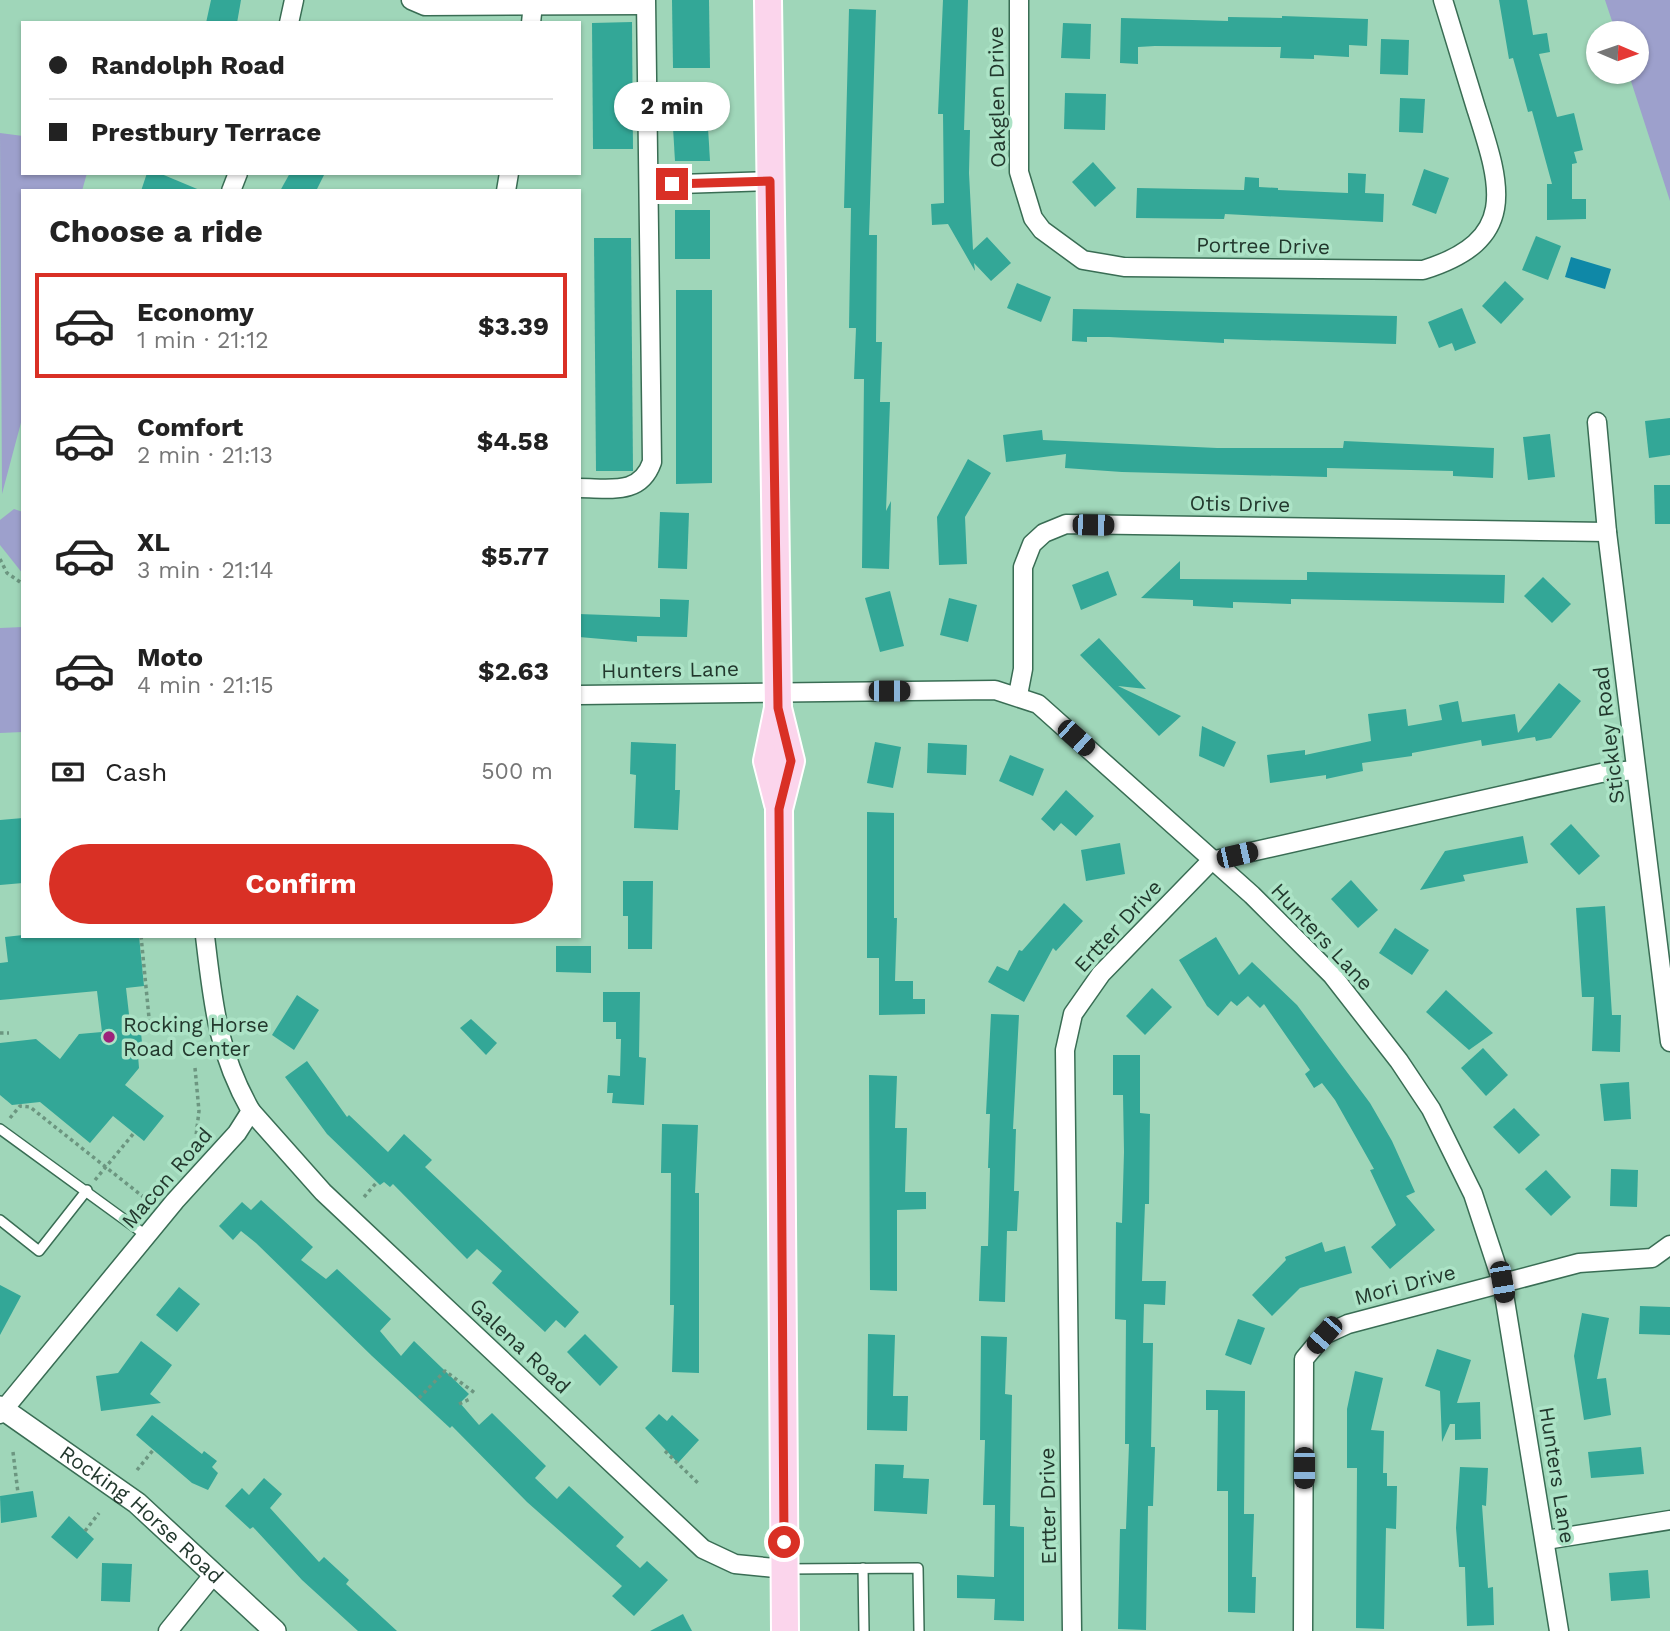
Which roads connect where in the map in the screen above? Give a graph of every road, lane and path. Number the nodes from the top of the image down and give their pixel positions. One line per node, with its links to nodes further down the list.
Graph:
1 (294, 0): 9 (street)
2 (411, 0): 8 (street)
3 (768, 0): 11 (main road)
4 (1019, 0): 13 (street, Oakglen Drive)
5 (1443, 0): 13 (street, Portree Drive)
6 (565, 2): 7 (street); 8 (street)
7 (645, 2): 12 (street)
8 (533, 4): 10 (street)
9 (289, 21)
10 (531, 21)
11 (770, 181): 12 (street); 21 (main road)
12 (649, 185): 15 (street)
13 (1042, 230)
14 (1597, 422): 16 (street, Stickley Road)
15 (581, 488)
16 (1607, 532): 20 (street, Otis Drive); 22 (street, Stickley Road)
17 (0, 559): 18 (path)
18 (21, 583)
19 (581, 695): 21 (street, Hunters Lane)
20 (1018, 695): 21 (street, Hunters Lane); 23 (street, Hunters Lane)
21 (778, 699): 62 (main road)
22 (1636, 770): 23 (street); 31 (street, Stickley Road)
23 (1211, 861): 46 (street, Hunters Lane); 70 (street, Ertter Drive)
24 (141, 938): 27 (path)
25 (205, 938): 33 (street)
26 (190, 1023): 27 (path)
27 (150, 1028): 28 (path)
28 (141, 1029)
29 (0, 1033): 30 (path)
30 (9, 1033)
31 (1670, 1042)
32 (195, 1068): 37 (path)
33 (250, 1111): 44 (street, Macon Road); 62 (street, Galena Road)
34 (9, 1119): 38 (path)
35 (1, 1131): 40 (lane)
36 (134, 1133): 38 (path)
37 (196, 1136)
38 (108, 1166): 40 (path); 42 (path)
39 (377, 1182): 41 (path)
40 (87, 1190): 43 (lane); 44 (lane)
41 (364, 1197)
42 (146, 1199)
43 (0, 1220)
44 (147, 1236): 51 (street, Macon Road)
45 (1670, 1245): 46 (street, Mori Drive)
46 (1502, 1282): 61 (street, Hunters Lane); 71 (street, Mori Drive)
47 (475, 1392): 48 (path)
48 (419, 1398)
49 (470, 1399): 50 (path)
50 (459, 1404)
51 (1, 1410): 64 (street, Rocking Horse Road)
52 (154, 1449): 55 (path)
53 (665, 1451): 56 (path)
54 (13, 1452): 57 (path)
55 (137, 1470)
56 (700, 1485)
57 (18, 1493)
58 (99, 1513): 60 (path)
59 (1670, 1520): 61 (street)
60 (85, 1531)
61 (1546, 1540): 72 (street, Hunters Lane)
62 (785, 1569): 63 (lane); 67 (main road)
63 (863, 1569): 68 (lane); 69 (lane)
64 (214, 1574): 65 (street); 66 (street, Rocking Horse Road)
65 (168, 1631)
66 (275, 1631)
67 (785, 1631)
68 (864, 1631)
69 (919, 1631)
70 (1072, 1631)
71 (1303, 1631)
72 (1559, 1631)

